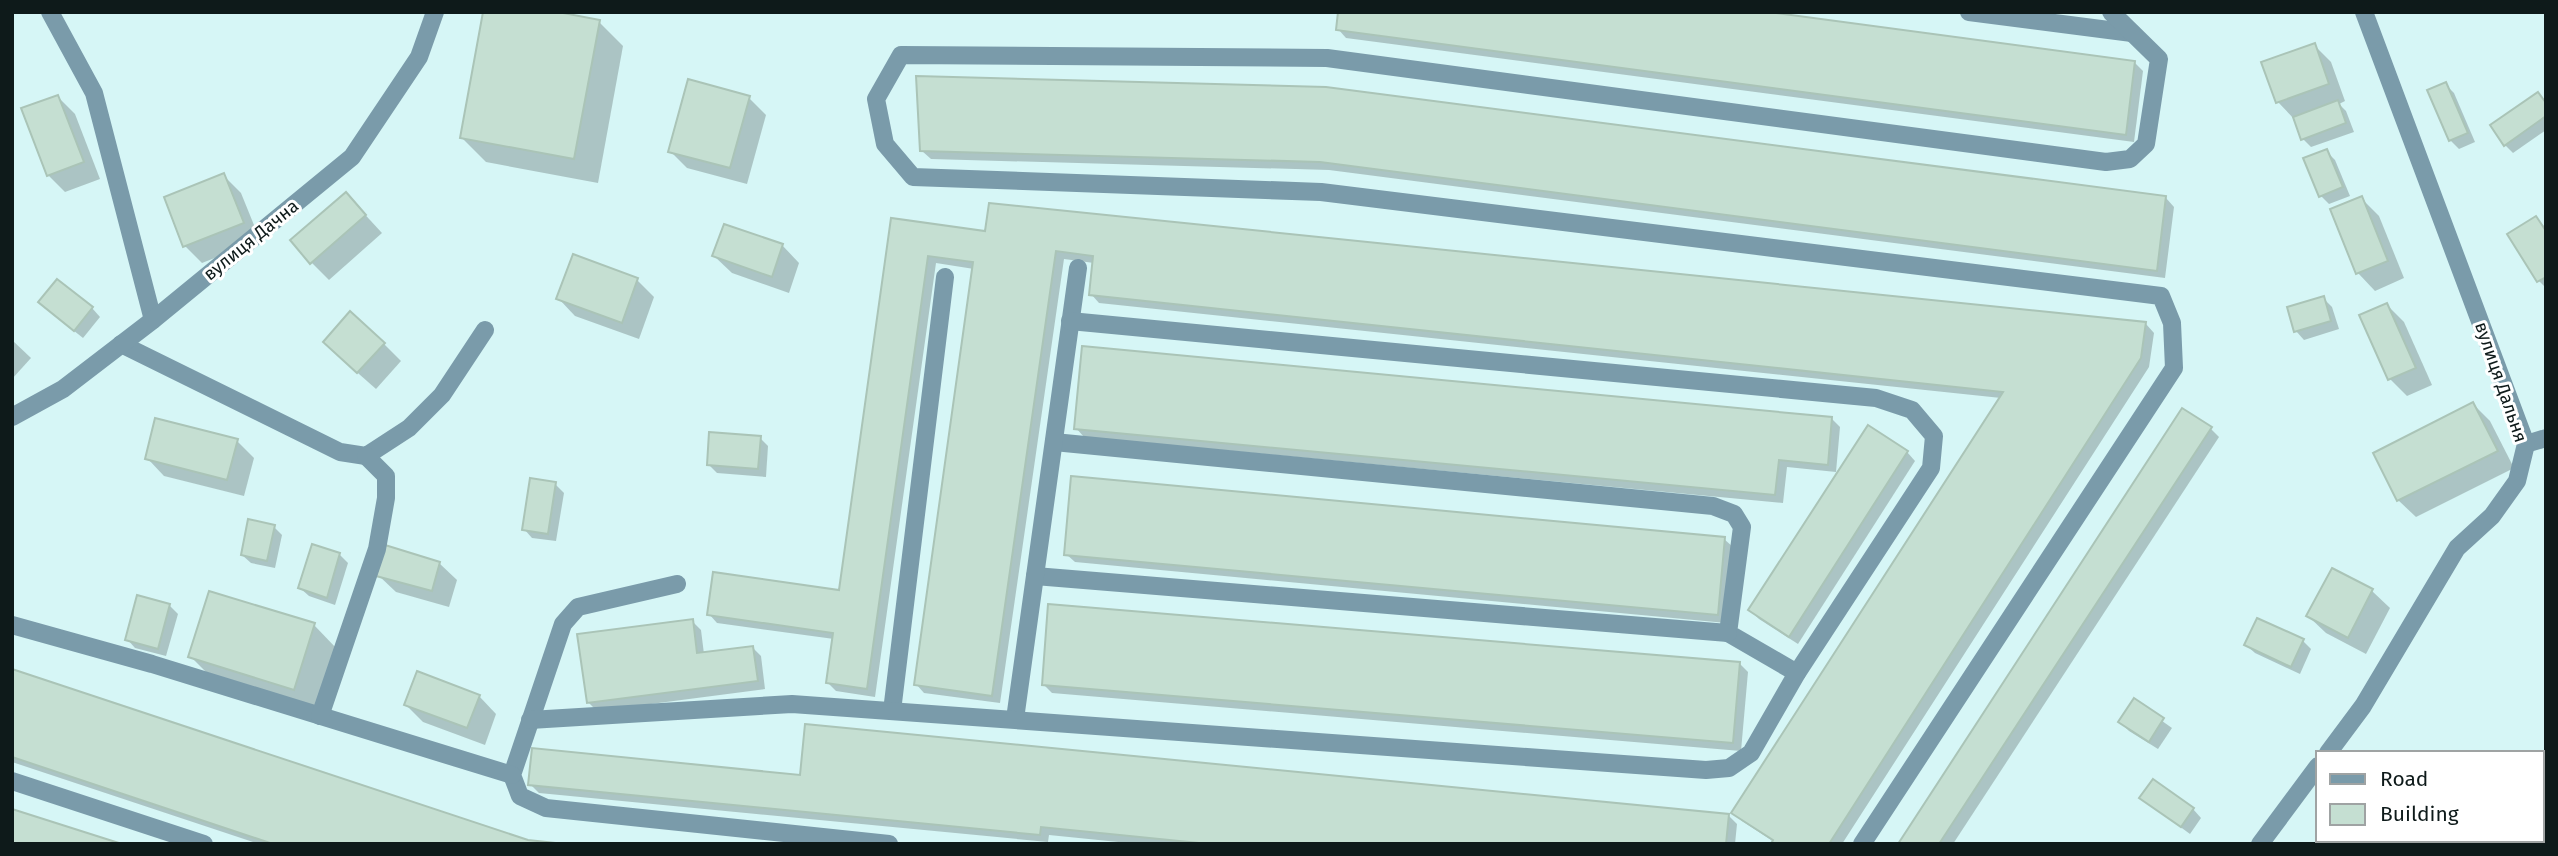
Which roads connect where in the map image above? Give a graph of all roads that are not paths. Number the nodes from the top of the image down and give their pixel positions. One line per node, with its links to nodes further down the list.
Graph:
1 (50, 12): 9 (street)
2 (435, 12): 9 (street, вулиця Дачна)
3 (1969, 12): 6 (street)
4 (2111, 12): 6 (street)
5 (2364, 12): 16 (street, вулиця Дальня)
6 (2132, 33): 33 (street)
7 (1078, 268): 10 (street)
8 (945, 277): 23 (street)
9 (153, 320): 12 (street, вулиця Дачна)
10 (1070, 321): 15 (street); 22 (street)
11 (485, 330): 17 (street)
12 (121, 344): 13 (street, вулиця Дачна); 17 (street)
13 (12, 417)
14 (2546, 438): 16 (street)
15 (1054, 442): 18 (street); 21 (street)
16 (2526, 444): 27 (street, вулиця Дальня)
17 (366, 456): 24 (street)
18 (1035, 576): 21 (street); 25 (street)
19 (677, 584): 26 (street)
20 (12, 625): 24 (street)
21 (1728, 633): 22 (street)
22 (1797, 673): 25 (street)
23 (892, 711): 25 (street); 26 (street)
24 (320, 716): 29 (street)
25 (1015, 719)
26 (530, 720): 29 (street)
27 (2329, 751)
28 (2316, 769): 34 (street)
29 (512, 775): 32 (street)
30 (12, 781): 31 (street)
31 (204, 844)
32 (890, 844)
33 (1862, 844)
34 (2260, 844)

